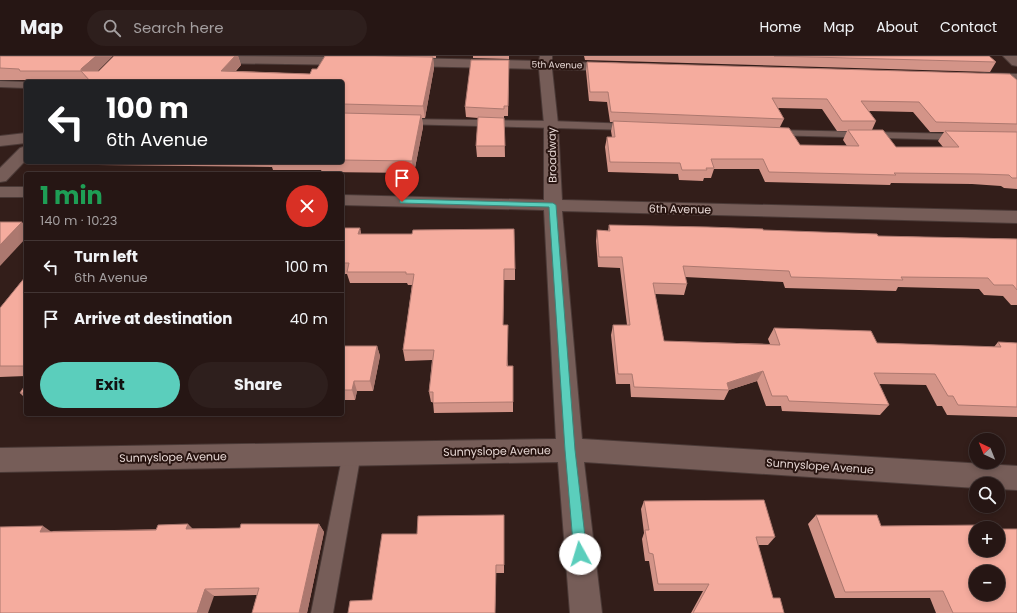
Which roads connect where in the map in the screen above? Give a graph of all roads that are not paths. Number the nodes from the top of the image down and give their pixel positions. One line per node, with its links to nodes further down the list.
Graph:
1 (1009, 56): 6 (street)
2 (201, 58): 4 (street)
3 (545, 60): 5 (street, 5th Avenue); 7 (street, 5th Avenue); 13 (street, Broadway)
4 (366, 62)
5 (389, 62)
6 (1017, 62)
7 (632, 67)
8 (970, 76): 9 (street)
9 (1017, 78)
10 (0, 84): 11 (lane)
11 (24, 85)
12 (390, 122): 13 (lane)
13 (551, 124): 14 (lane); 24 (street, Broadway)
14 (640, 128)
15 (765, 132): 16 (lane)
16 (969, 137)
17 (24, 138): 18 (street)
18 (0, 141)
19 (24, 153): 20 (street)
20 (0, 177)
21 (0, 192): 22 (street)
22 (24, 192)
23 (344, 200): 24 (street, 6th Avenue)
24 (553, 205): 25 (street, 6th Avenue); 26 (street, Broadway)
25 (1017, 217)
26 (570, 450): 27 (street, Sunnyslope Avenue); 29 (street, Sunnyslope Avenue); 31 (street, Broadway)
27 (352, 453): 28 (street, Sunnyslope Avenue); 30 (lane)
28 (0, 460)
29 (1017, 478)
30 (322, 613)
31 (586, 613)

